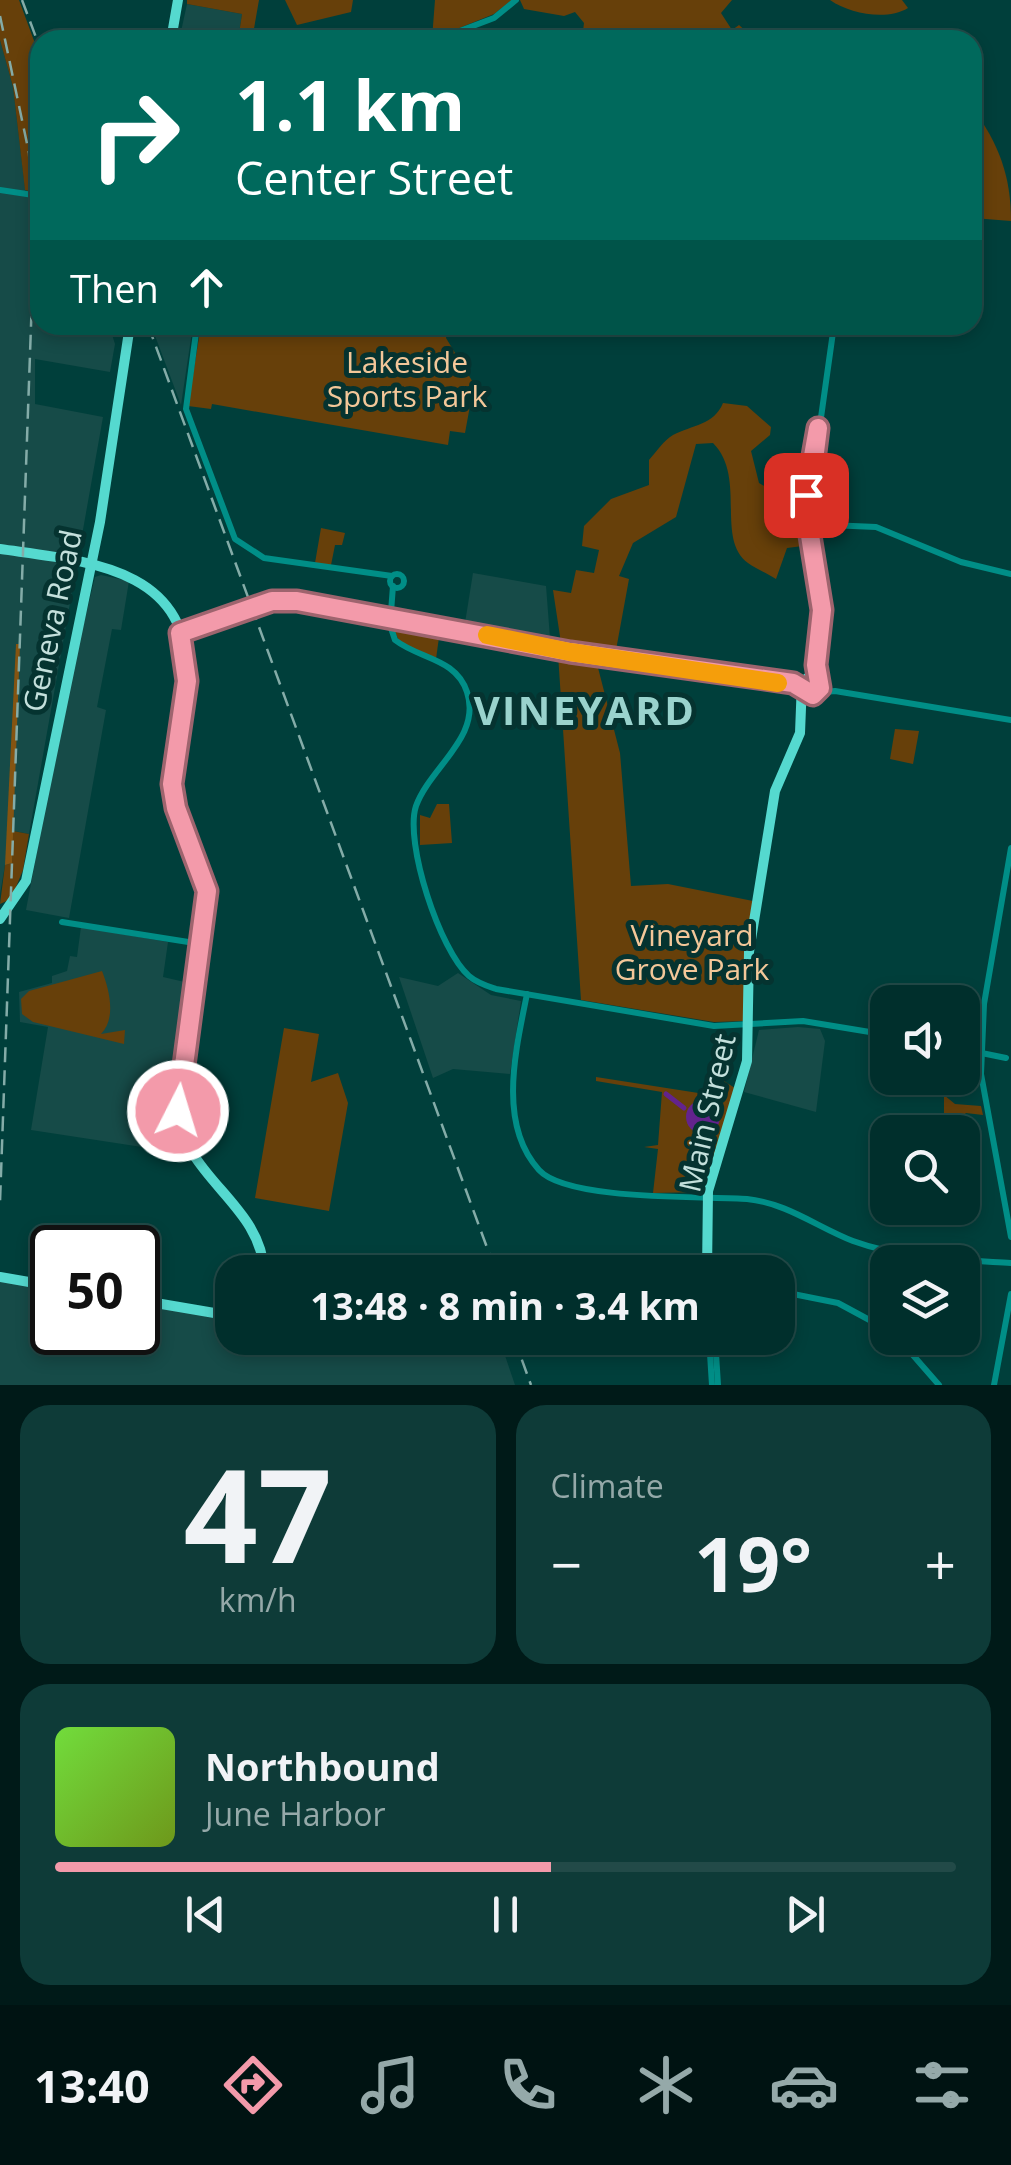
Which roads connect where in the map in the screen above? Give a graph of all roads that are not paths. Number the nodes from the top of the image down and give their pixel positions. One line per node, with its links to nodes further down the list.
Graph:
1 (178, 0): 3 (main road)
2 (516, 0): 4 (street)
3 (173, 30)
4 (462, 30)
5 (0, 190): 6 (street)
6 (30, 194)
7 (129, 335): 12 (main road, Geneva Road)
8 (196, 335): 14 (street)
9 (832, 335): 10 (street)
10 (806, 524): 13 (street); 19 (street)
11 (0, 549): 12 (main road)
12 (90, 566): 16 (main road); 22 (main road, Geneva Road)
13 (1011, 574)
14 (388, 618): 15 (main road); 16 (main road, bridge); 26 (street)
15 (483, 631): 17 (main road); 18 (main road)
16 (180, 633): 25 (main road)
17 (500, 638): 18 (main road); 19 (main road)
18 (519, 638): 19 (main road)
19 (811, 685): 20 (street); 27 (main road)
20 (1011, 719)
21 (1011, 848): 30 (street)
22 (5, 908): 23 (main road, Geneva Road)
23 (0, 918)
24 (62, 922): 25 (street)
25 (202, 944): 34 (main road)
26 (527, 994): 27 (street); 32 (street)
27 (751, 1024): 28 (street); 32 (main road, Main Street); 32 (main road, Main Street)
28 (870, 1032)
29 (980, 1052): 30 (street)
30 (983, 1053): 31 (street); 33 (street)
31 (1006, 1058)
32 (710, 1197): 35 (main road, Main Street); 36 (street)
33 (1011, 1237)
34 (262, 1255)
35 (710, 1255)
36 (1011, 1263)
37 (0, 1277): 38 (main road)
38 (30, 1282)
39 (795, 1294): 43 (street)
40 (1011, 1294): 48 (street)
41 (160, 1304): 42 (main road)
42 (215, 1313)
43 (870, 1320)
44 (713, 1355): 46 (street)
45 (913, 1355): 47 (street)
46 (715, 1385)
47 (939, 1385)
48 (994, 1385)

